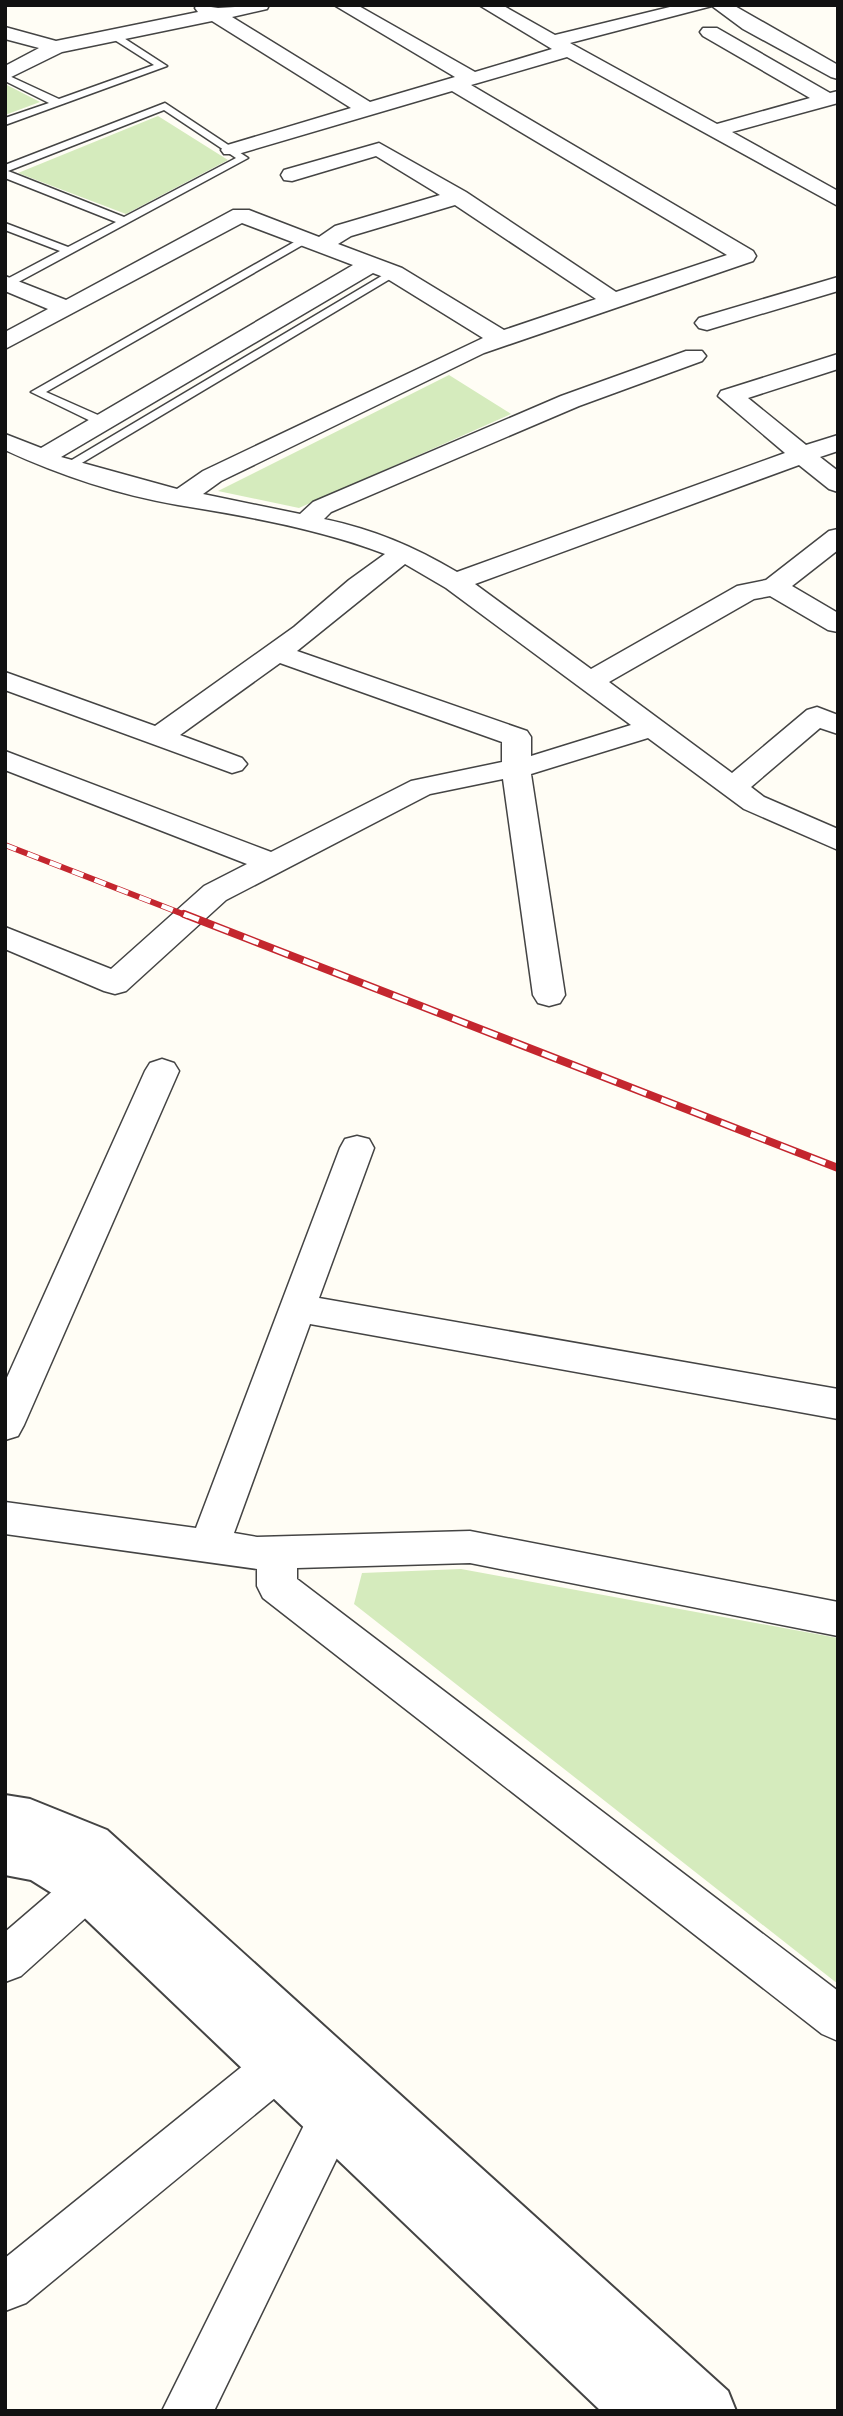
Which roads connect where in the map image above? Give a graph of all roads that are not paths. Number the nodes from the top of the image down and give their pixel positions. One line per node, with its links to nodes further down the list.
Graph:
1 (260, 5): 6 (street)
2 (343, 5): 14 (street)
3 (488, 5): 10 (street)
4 (703, 5): 10 (street)
5 (720, 5): 12 (street)
6 (208, 10): 9 (street); 17 (street)
7 (710, 32): 15 (street)
8 (5, 33): 11 (street)
9 (113, 35): 11 (street); 16 (lane)
10 (561, 46): 14 (street); 19 (street)
11 (56, 47): 13 (street)
12 (838, 73)
13 (5, 76): 16 (lane)
14 (464, 82): 17 (street); 34 (street)
15 (832, 99): 19 (street)
16 (58, 103): 18 (lane)
17 (368, 110): 20 (street)
18 (5, 122)
19 (714, 131): 24 (street)
20 (231, 150): 21 (lane); 27 (lane)
21 (5, 172): 27 (lane)
22 (292, 174): 25 (street)
23 (838, 181): 24 (street)
24 (815, 187): 26 (street)
25 (458, 197): 29 (street); 34 (street)
26 (838, 200)
27 (124, 221): 30 (lane)
28 (5, 226): 30 (lane)
29 (314, 242): 31 (street); 35 (street); 41 (lane)
30 (69, 251): 32 (lane)
31 (383, 269): 37 (street); 41 (street); 44 (lane)
32 (6, 284): 35 (street)
33 (838, 284): 36 (street)
34 (614, 301): 37 (street)
35 (67, 309): 38 (street)
36 (708, 323)
37 (502, 339): 46 (street)
38 (5, 342)
39 (694, 356): 47 (street)
40 (838, 361): 43 (street)
41 (103, 422): 44 (street)
42 (838, 442): 43 (street)
43 (801, 454): 45 (street); 50 (street)
44 (28, 455): 46 (street)
45 (838, 484)
46 (181, 498): 47 (street)
47 (305, 523): 49 (street)
48 (838, 537): 51 (street)
49 (404, 552): 50 (street); 53 (street)
50 (455, 582): 55 (street)
51 (774, 587): 52 (street); 55 (street)
52 (838, 624)
53 (275, 652): 58 (street); 61 (street)
54 (5, 680): 58 (street)
55 (589, 682): 57 (street)
56 (838, 725): 62 (street)
57 (652, 728): 61 (street); 62 (street)
58 (158, 737): 60 (street)
59 (5, 760): 64 (street)
60 (232, 764)
61 (516, 768): 64 (street); 66 (street)
62 (733, 788): 63 (street)
63 (838, 841)
64 (270, 862): 65 (street)
65 (5, 937)
66 (549, 995)
67 (162, 1071): 71 (street)
68 (358, 1148): 69 (street)
69 (298, 1308): 70 (street); 73 (street)
70 (838, 1404)
71 (5, 1425)
72 (5, 1518): 73 (street)
73 (209, 1547): 74 (street)
74 (277, 1553): 75 (street); 80 (street)
75 (838, 1619)
76 (5, 1816): 78 (street)
77 (5, 1853): 78 (street)
78 (100, 1877): 79 (street); 81 (street); 86 (street)
79 (5, 1961)
80 (838, 2020)
81 (276, 2068): 82 (street); 83 (street)
82 (331, 2121): 84 (street); 85 (street)
83 (5, 2286)
84 (187, 2411)
85 (642, 2411)
86 (708, 2411)

